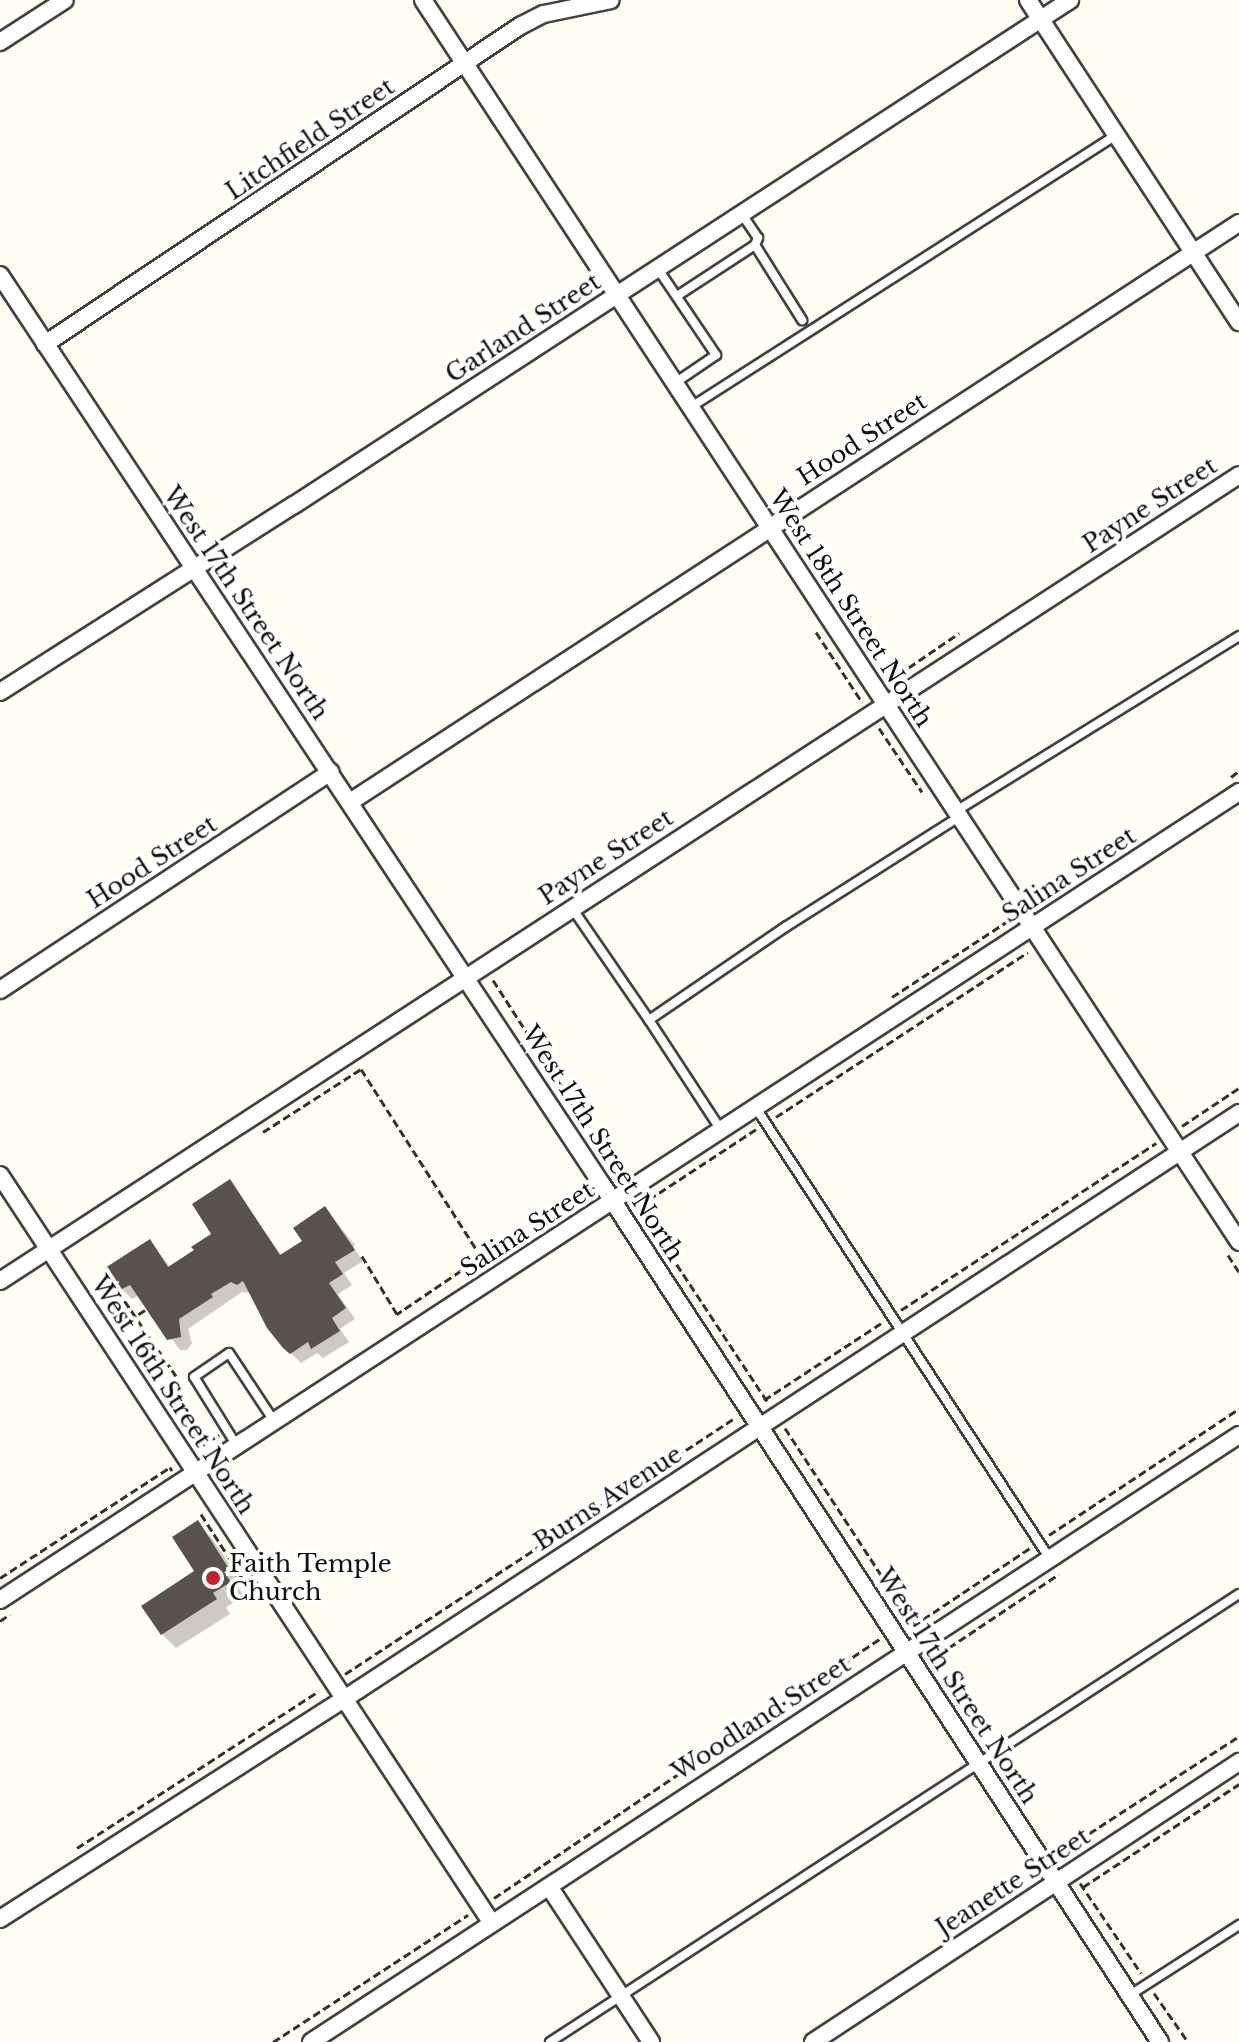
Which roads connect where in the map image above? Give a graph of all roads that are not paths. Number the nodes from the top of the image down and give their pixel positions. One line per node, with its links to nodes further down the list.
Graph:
1 (65, 0): 7 (street)
2 (423, 0): 8 (street, West 18th Street North)
3 (611, 0): 8 (street, Litchfield Street)
4 (1028, 0): 6 (street)
5 (1070, 0): 6 (street, Garland Street)
6 (1041, 19): 9 (street); 10 (street, Garland Street)
7 (0, 42)
8 (465, 64): 16 (street, West 18th Street North); 20 (street, Litchfield Street)
9 (1116, 135): 13 (street); 22 (lane)
10 (742, 214): 12 (lane); 14 (street, Garland Street)
11 (1239, 223): 13 (street, Hood Street)
12 (755, 245): 17 (lane); 18 (lane)
13 (1193, 252): 19 (street); 24 (street, Hood Street)
14 (658, 269): 16 (street, Garland Street); 17 (lane)
15 (0, 275): 20 (street, West 17th Street North)
16 (617, 296): 21 (street, West 18th Street North); 25 (street, Garland Street)
17 (677, 296): 21 (lane)
18 (802, 320)
19 (1239, 322)
20 (45, 344): 25 (street, West 17th Street North)
21 (675, 383): 22 (street, West 18th Street North)
22 (691, 408): 24 (street, West 18th Street North)
23 (1239, 475): 28 (street, Payne Street)
24 (770, 528): 28 (street, West 18th Street North); 31 (street, Hood Street)
25 (194, 568): 27 (street, Garland Street); 29 (street, West 17th Street North)
26 (1239, 636): 32 (lane)
27 (0, 692)
28 (886, 705): 32 (street, West 18th Street North); 33 (street, Payne Street)
29 (330, 772): 31 (street, West 17th Street North); 36 (street, Hood Street)
30 (1239, 792): 34 (street, Salina Street)
31 (350, 802): 35 (street, West 17th Street North)
32 (958, 814): 34 (street, West 18th Street North); 37 (lane)
33 (572, 908): 35 (street, Payne Street); 37 (lane)
34 (1033, 928): 38 (street, Salina Street); 41 (street, West 18th Street North)
35 (465, 977): 43 (street, West 17th Street North); 45 (street, Payne Street)
36 (0, 990)
37 (649, 1020): 40 (lane)
38 (756, 1108): 40 (street, Salina Street); 47 (lane)
39 (1239, 1113): 41 (street, Burns Avenue)
40 (722, 1131): 43 (street, Salina Street)
41 (1180, 1151): 44 (street, West 18th Street North); 47 (street, Burns Avenue)
42 (0, 1175): 45 (street, West 16th Street North)
43 (613, 1202): 48 (street, Salina Street); 49 (street, West 17th Street North)
44 (1239, 1242)
45 (49, 1248): 46 (street, Payne Street); 52 (street, West 16th Street North)
46 (0, 1281)
47 (902, 1333): 49 (street, Burns Avenue); 53 (lane)
48 (274, 1422): 51 (street, Salina Street); 51 (lane)
49 (760, 1426): 56 (street, West 17th Street North); 57 (street, Burns Avenue)
50 (1239, 1435): 53 (street, Woodland Street)
51 (237, 1447): 52 (street, Salina Street)
52 (197, 1474): 55 (street, Salina Street); 57 (street, West 16th Street North)
53 (1050, 1559): 56 (street, Woodland Street)
54 (1239, 1594): 59 (lane)
55 (0, 1600)
56 (906, 1653): 59 (street, West 17th Street North); 61 (street, Woodland Street)
57 (344, 1699): 62 (street, Burns Avenue); 63 (street, West 16th Street North)
58 (1239, 1762): 60 (street, Jeanette Street)
59 (980, 1766): 60 (street, West 17th Street North); 65 (lane)
60 (1056, 1882): 66 (street, West 17th Street North); 70 (street, Jeanette Street)
61 (550, 1888): 63 (street, Woodland Street); 65 (street)
62 (0, 1919)
63 (491, 1922): 67 (street, Woodland Street)
64 (1239, 1925): 66 (lane)
65 (621, 1996): 68 (lane); 69 (street)
66 (1130, 1996): 71 (street, West 17th Street North)
67 (311, 2042)
68 (550, 2042)
69 (651, 2042)
70 (813, 2042)
71 (1160, 2042)

